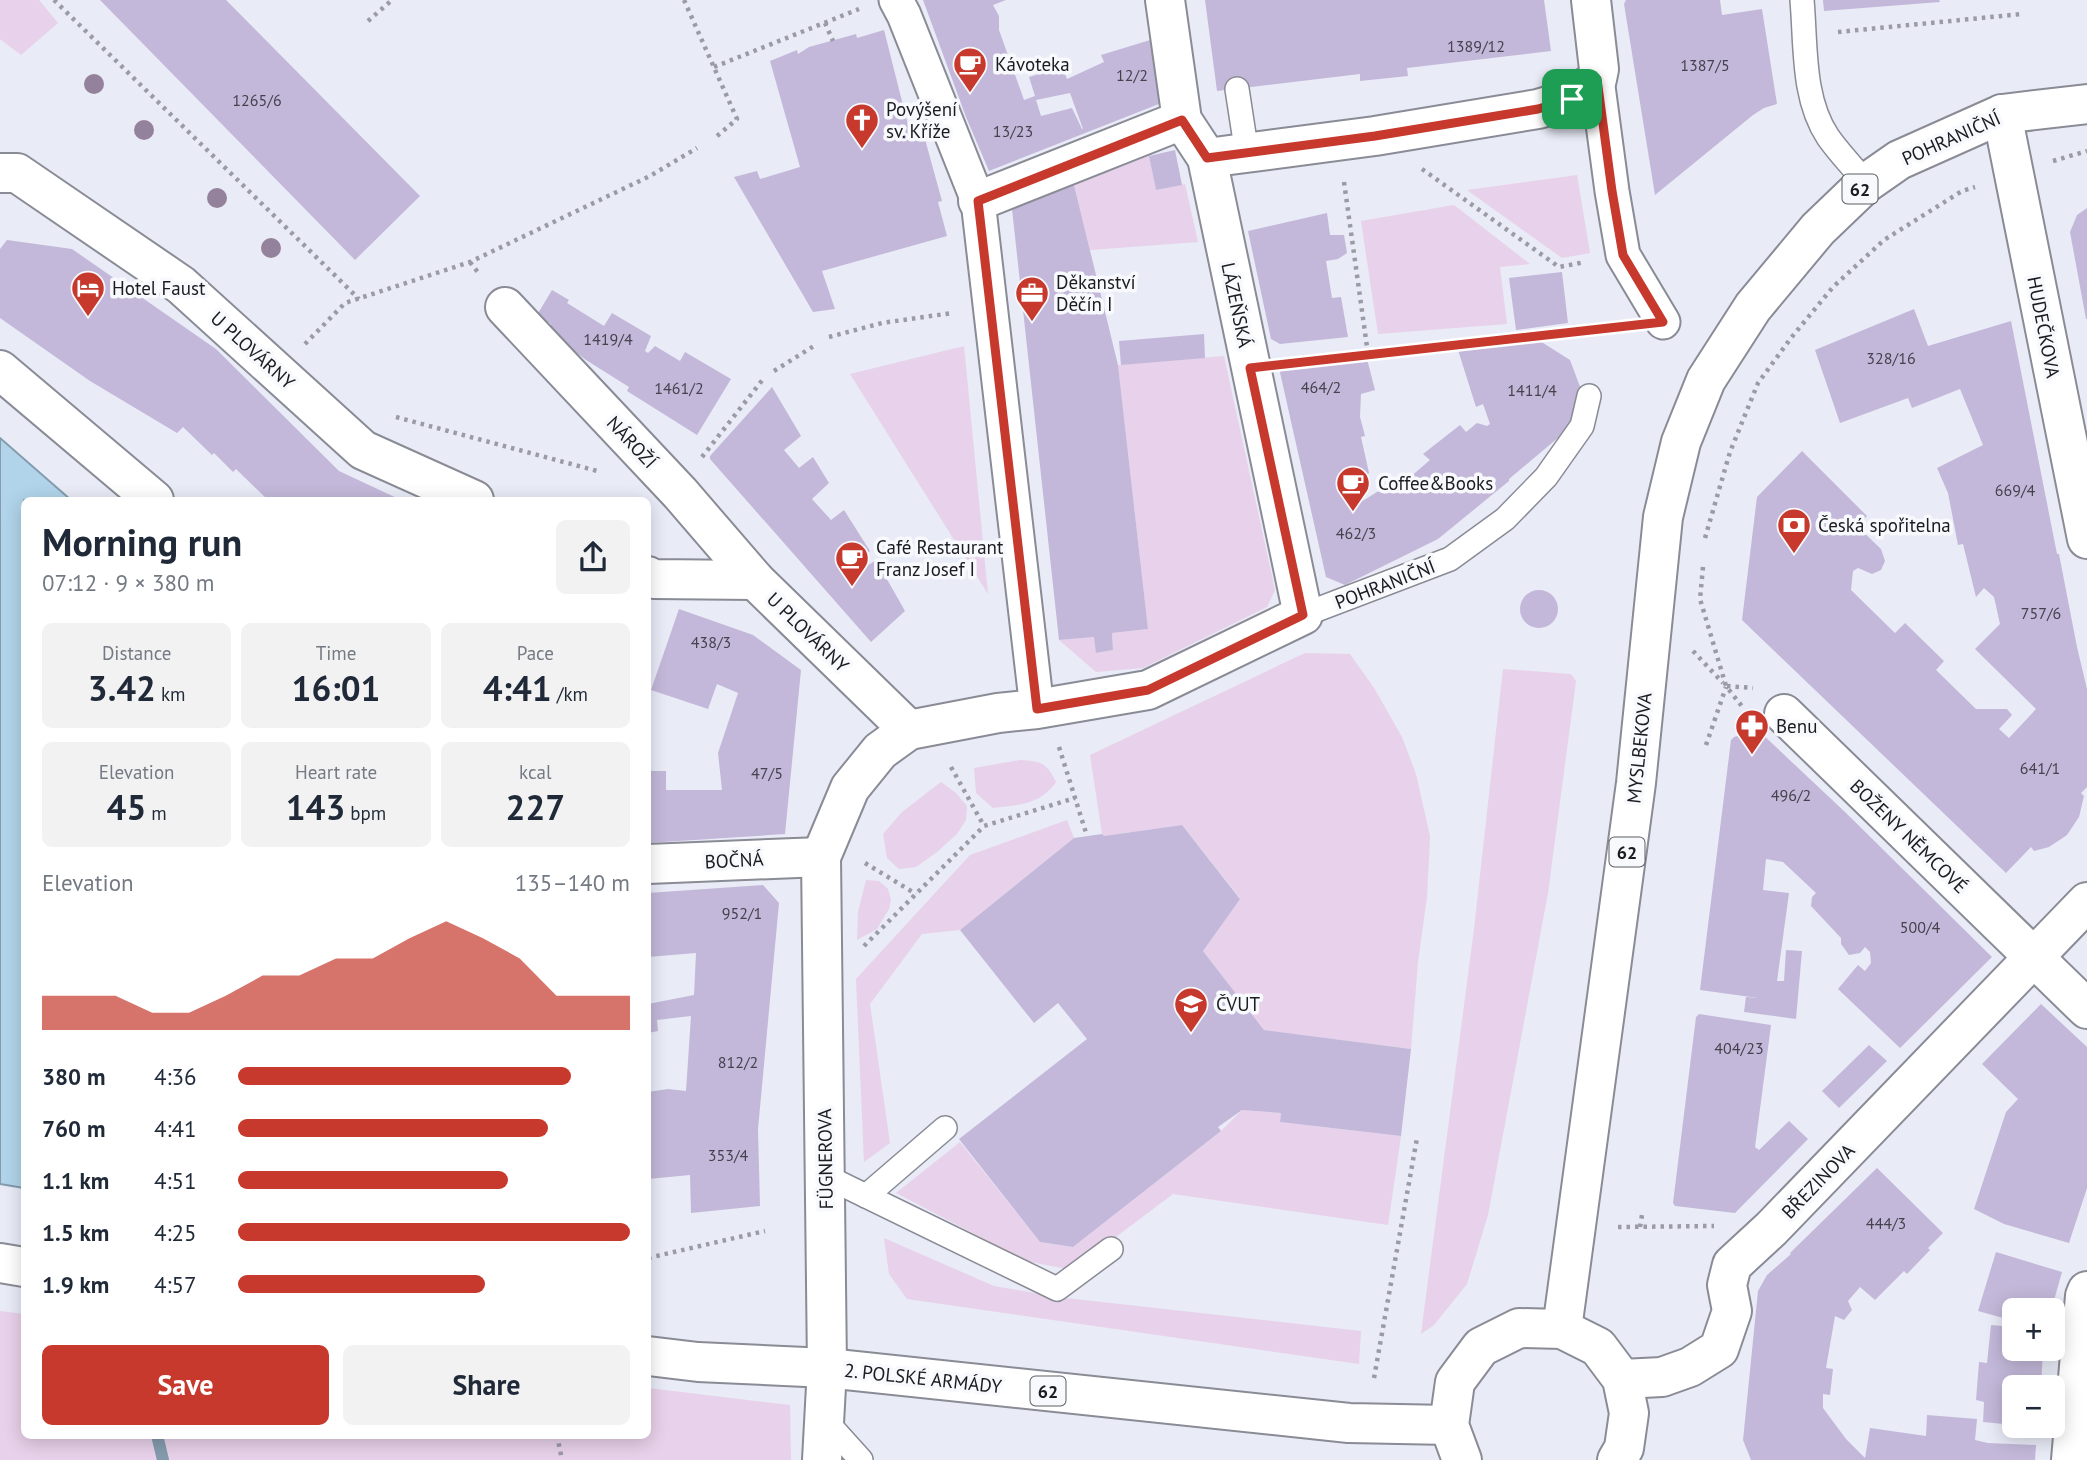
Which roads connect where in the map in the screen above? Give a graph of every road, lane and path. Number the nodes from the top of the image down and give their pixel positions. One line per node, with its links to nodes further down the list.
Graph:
1 (54, 0): 33 (path)
2 (391, 0): 10 (path)
3 (684, 0): 14 (path)
4 (896, 0): 31 (street)
5 (1165, 0): 19 (street, LÁZEŇSKÁ)
6 (1591, 0): 15 (street)
7 (1802, 0): 12 (lane)
8 (860, 9): 11 (path)
9 (2022, 14): 12 (path)
10 (368, 21)
11 (825, 23): 13 (path); 14 (path)
12 (1805, 35): 29 (lane)
13 (832, 41)
14 (714, 66): 21 (path)
15 (1597, 79): 20 (street); 32 (street)
16 (1237, 89): 25 (lane)
17 (2087, 104): 18 (street, POHRANIČNÍ / 62)
18 (2002, 114): 29 (street, POHRANIČNÍ / 62); 52 (street, HUDEČKOVA)
19 (1182, 120): 26 (street, LÁZEŇSKÁ); 31 (street)
20 (1375, 136): 22 (street); 32 (path)
21 (716, 137)
22 (1338, 140): 25 (street); 39 (path)
23 (697, 148): 33 (path)
24 (2087, 151): 27 (path)
25 (1247, 154): 26 (street)
26 (1207, 158): 40 (street, LÁZEŇSKÁ)
27 (2043, 164)
28 (9, 173): 43 (street, U PLOVÁRNY)
29 (1866, 183): 45 (street, POHRANIČNÍ / 62)
30 (1985, 183): 53 (path)
31 (978, 201): 35 (street)
32 (1623, 255): 36 (street)
33 (359, 299): 43 (path)
34 (505, 307): 56 (street, NÁROŽÍ)
35 (990, 307): 37 (path); 60 (street)
36 (1663, 322): 39 (path)
37 (829, 337)
38 (817, 344): 42 (path)
39 (1368, 354): 40 (path)
40 (1250, 368): 57 (street, LÁZEŇSKÁ)
41 (0, 370): 50 (street)
42 (774, 372)
43 (277, 373): 51 (street, U PLOVÁRNY)
44 (764, 378): 48 (path)
45 (1706, 380): 91 (street, MYSLBEKOVA / 62)
46 (1589, 396): 57 (lane, POHRANIČNÍ)
47 (389, 415): 49 (path)
48 (703, 454)
49 (614, 475)
50 (150, 497)
51 (467, 497)
52 (2087, 539)
53 (1704, 549)
54 (1703, 561): 59 (path)
55 (651, 578): 56 (street, U PLOVÁRNY)
56 (755, 580): 62 (street, U PLOVÁRNY)
57 (1303, 615): 60 (street, POHRANIČNÍ)
58 (1693, 651): 59 (path)
59 (1726, 686): 63 (path)
60 (1037, 709): 62 (street, POHRANIČNÍ)
61 (1784, 714): 75 (street, BOŽENY NĚMCOVÉ)
62 (909, 730): 69 (street)
63 (1706, 745)
64 (1059, 747): 66 (path)
65 (951, 767): 67 (path)
66 (1075, 798): 67 (path); 68 (path)
67 (984, 826): 72 (path)
68 (1087, 836)
69 (821, 857): 71 (street, BOČNÁ); 79 (street, FÜGNEROVA)
70 (865, 863): 72 (path)
71 (651, 864)
72 (916, 894): 74 (path)
73 (2087, 902): 75 (street, BŘEZINOVA)
74 (859, 950)
75 (2035, 958): 76 (street, BOŽENY NĚMCOVÉ); 95 (street, BŘEZINOVA)
76 (2087, 1009)
77 (944, 1128): 80 (lane)
78 (1417, 1138): 94 (path)
79 (825, 1176): 80 (lane); 93 (street, FÜGNEROVA)
80 (866, 1196): 86 (lane)
81 (1642, 1215): 84 (path)
82 (1725, 1226): 84 (path)
83 (1610, 1227): 84 (path)
84 (1640, 1227)
85 (765, 1231): 87 (path)
86 (1111, 1249)
87 (651, 1257)
88 (0, 1263): 89 (street)
89 (21, 1266)
90 (2087, 1291): 104 (street)
91 (1562, 1329): 95 (street); 97 (street)
92 (651, 1356): 93 (street, 2. POLSKÉ ARMÁDY / 62)
93 (827, 1368): 96 (street, FÜGNEROVA); 97 (street, 2. POLSKÉ ARMÁDY / 62)
94 (1374, 1378)
95 (1622, 1379): 103 (street)
96 (824, 1419): 100 (street, FÜGNEROVA); 101 (lane)
97 (1449, 1425): 102 (street)
98 (558, 1439): 99 (path)
99 (562, 1460)
100 (822, 1460)
101 (862, 1460)
102 (1462, 1460)
103 (1617, 1460)
104 (2071, 1460)

